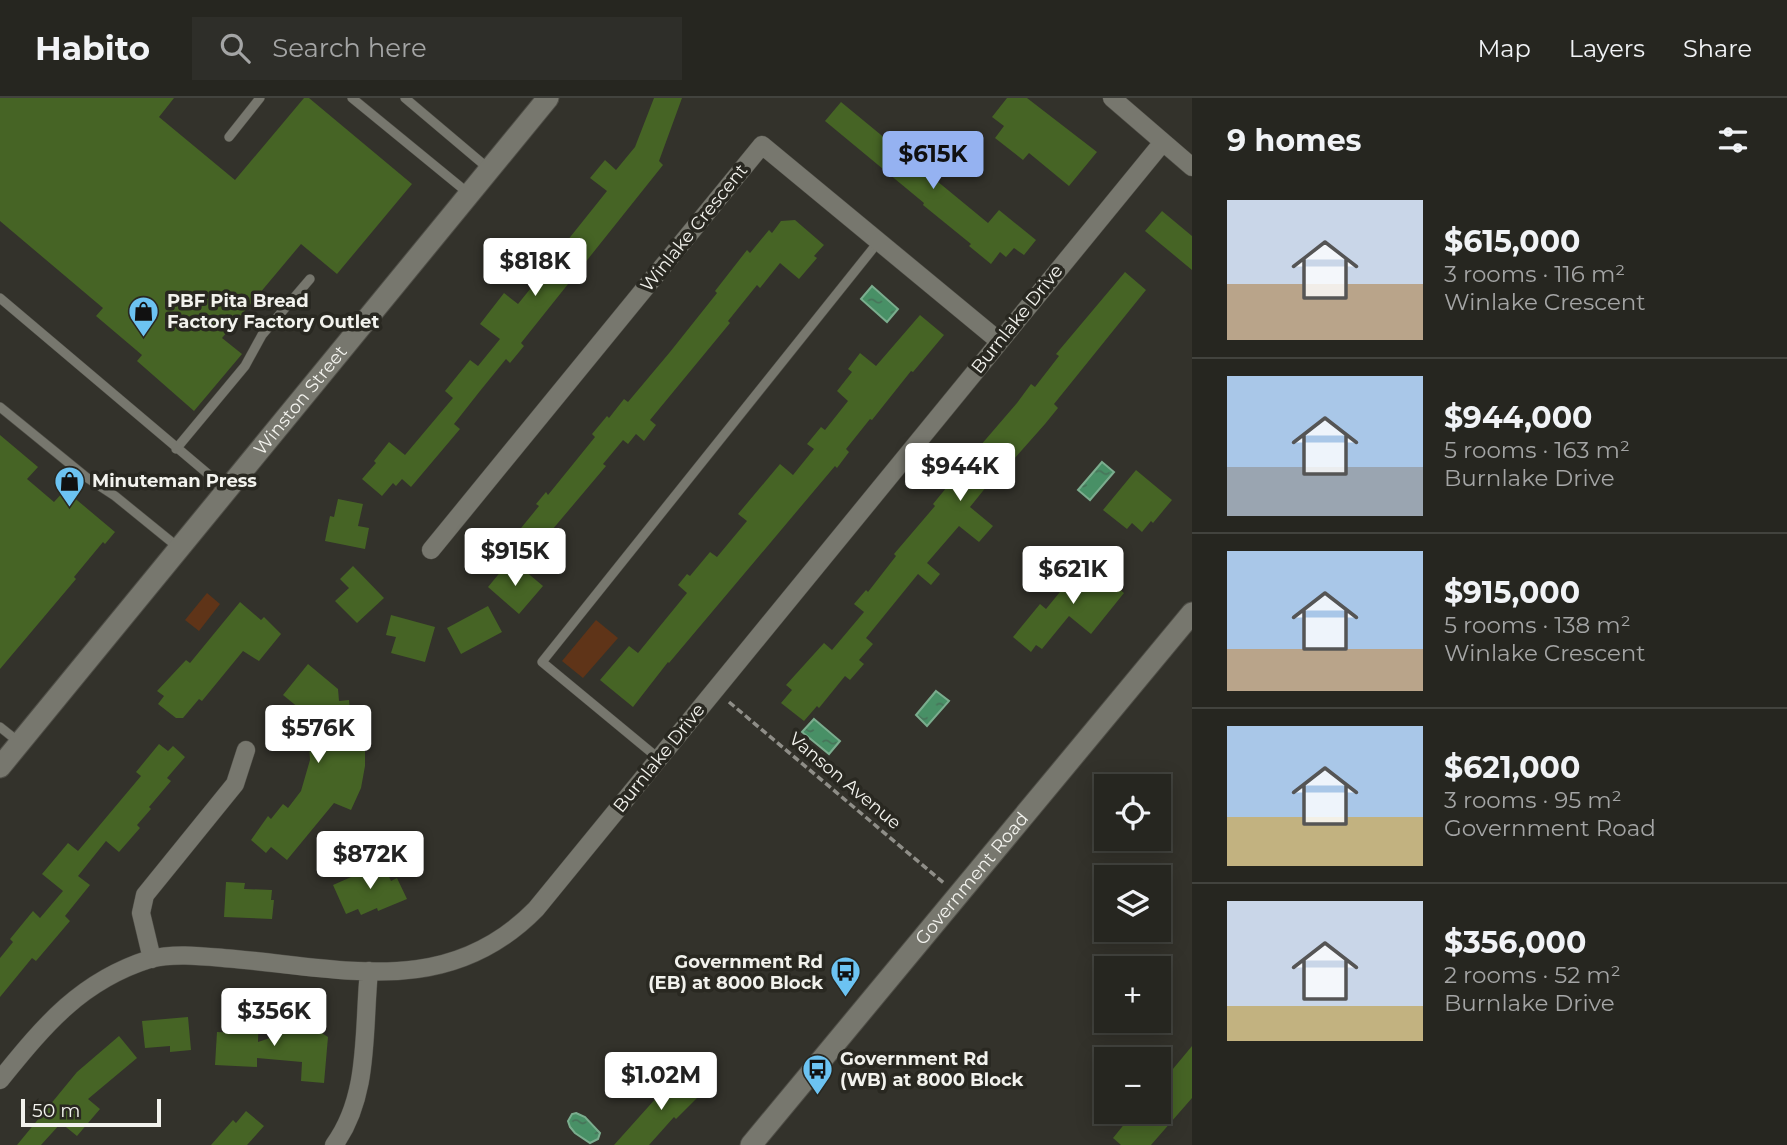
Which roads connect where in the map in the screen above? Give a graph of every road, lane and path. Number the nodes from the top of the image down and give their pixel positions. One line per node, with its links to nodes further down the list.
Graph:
1 (260, 98): 6 (lane)
2 (352, 98): 10 (lane)
3 (404, 98): 9 (lane)
4 (548, 98): 9 (street, Winston Street)
5 (1112, 98): 7 (street)
6 (229, 136)
7 (1163, 142): 8 (street); 14 (street, Burnlake Drive)
8 (1192, 167)
9 (490, 169): 10 (street, Winston Street)
10 (470, 194): 17 (street, Winston Street)
11 (879, 241): 14 (street, Winlake Crescent); 19 (street, Winlake Crescent); 25 (lane)
12 (310, 279): 16 (lane)
13 (0, 298): 16 (lane)
14 (999, 341): 21 (street, Burnlake Drive)
15 (0, 407): 18 (lane)
16 (176, 449): 17 (lane)
17 (227, 490): 18 (street, Winston Street)
18 (179, 548): 23 (street, Winston Street)
19 (431, 550)
20 (1192, 612): 27 (street, Government Road)
21 (715, 690): 25 (street, Burnlake Drive); 27 (path, Vanson Avenue)
22 (0, 727): 23 (lane)
23 (20, 743): 26 (street, Winston Street)
24 (246, 750): 28 (street)
25 (658, 758): 29 (street, Burnlake Drive)
26 (0, 767)
27 (958, 894): 32 (street, Government Road)
28 (152, 959): 29 (street, Burnlake Drive); 30 (street, Burnlake Drive)
29 (369, 971): 31 (street)
30 (0, 1080)
31 (334, 1145)
32 (751, 1145)

